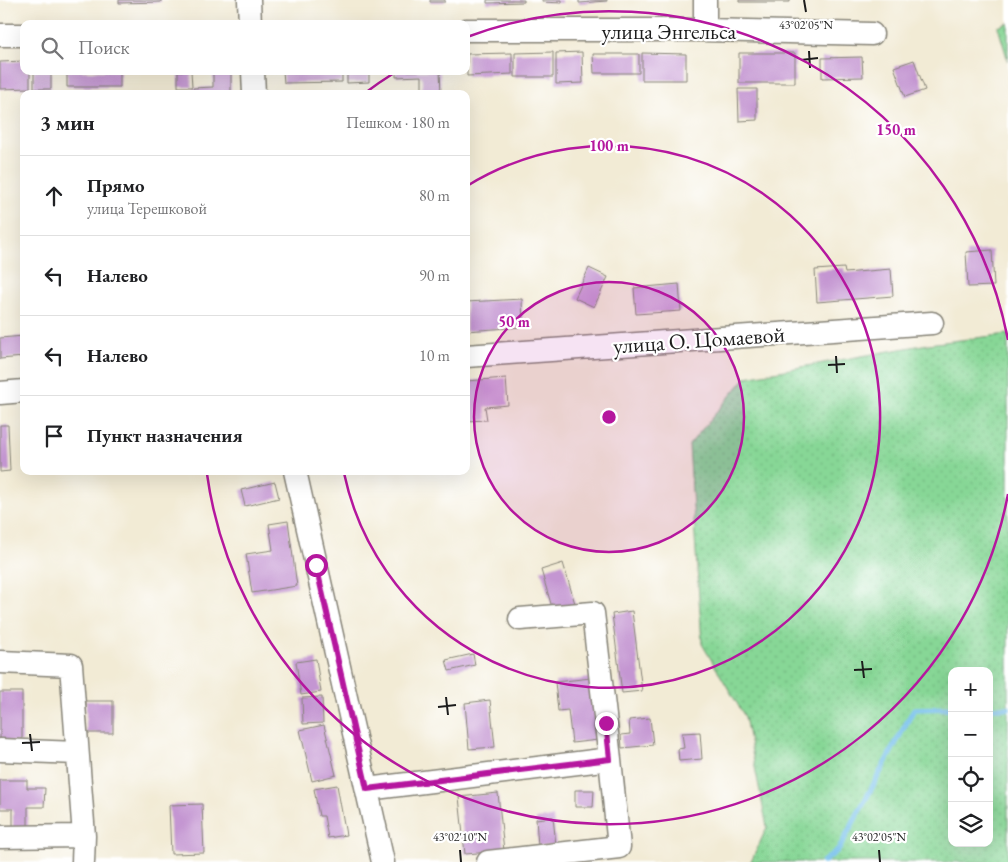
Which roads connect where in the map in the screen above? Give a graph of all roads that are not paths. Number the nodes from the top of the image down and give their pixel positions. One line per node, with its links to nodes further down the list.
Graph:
1 (249, 0): 3 (street)
2 (705, 0): 5 (street)
3 (250, 20)
4 (470, 30): 5 (street, улица Энгельса)
5 (705, 30): 6 (street, улица Энгельса)
6 (872, 34)
7 (0, 35): 8 (street)
8 (20, 35)
9 (253, 75): 10 (street)
10 (254, 90)
11 (932, 323): 12 (street, улица О. Цомаевой)
12 (470, 356)
13 (20, 391): 14 (street)
14 (0, 393)
15 (296, 475): 21 (street)
16 (520, 619): 20 (street)
17 (0, 662): 19 (street)
18 (0, 750): 19 (street)
19 (77, 753): 22 (street)
20 (610, 759): 21 (street); 27 (street)
21 (367, 789): 26 (street)
22 (84, 836): 23 (street); 24 (street)
23 (0, 837)
24 (83, 862)
25 (377, 862): 26 (street)
26 (383, 862)
27 (488, 862)

